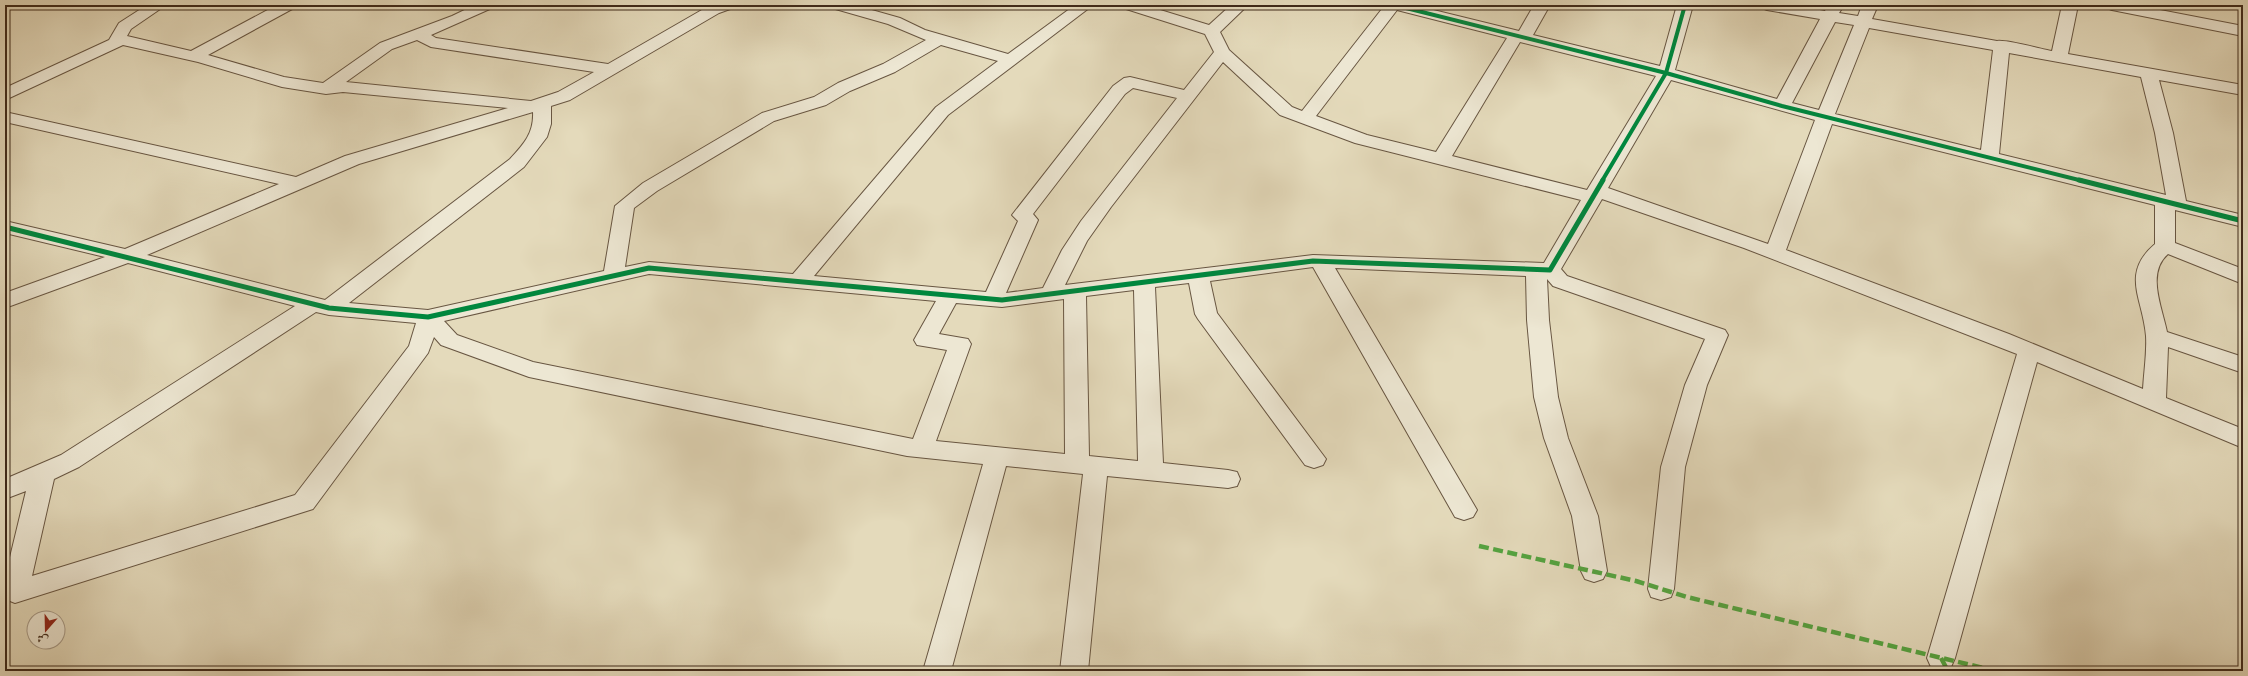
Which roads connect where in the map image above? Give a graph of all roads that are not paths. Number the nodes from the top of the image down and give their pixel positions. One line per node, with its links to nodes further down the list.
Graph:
1 (158, 5): 26 (street)
2 (289, 5): 29 (street)
3 (487, 5): 23 (street)
4 (728, 5): 32 (street)
5 (818, 5): 6 (street)
6 (821, 5)
7 (837, 5): 25 (street)
8 (1085, 5): 31 (street)
9 (1128, 5): 21 (street)
10 (1240, 5): 21 (street)
11 (1393, 5): 24 (street); 43 (street)
12 (1542, 5): 24 (street)
13 (1685, 5): 34 (street)
14 (1767, 5): 19 (street)
15 (1870, 5): 20 (street)
16 (2070, 5): 30 (street)
17 (2112, 5): 18 (street)
18 (2147, 8): 22 (street)
19 (1833, 10): 20 (street); 40 (street)
20 (1863, 22): 27 (street); 41 (street)
21 (1212, 31): 28 (street)
22 (2243, 31)
23 (418, 34): 32 (street); 35 (street)
24 (1519, 37): 34 (street); 45 (street)
25 (939, 39): 31 (street); 57 (street)
26 (115, 43): 29 (street); 37 (street)
27 (2002, 45): 30 (street); 44 (street)
28 (1222, 52): 38 (street); 43 (street)
29 (193, 56): 35 (street)
30 (2059, 56): 33 (street)
31 (1011, 60): 59 (street)
32 (610, 69): 39 (street)
33 (2148, 72): 36 (street); 48 (street)
34 (1666, 73): 40 (street); 47 (street)
35 (326, 89): 39 (street)
36 (2243, 90)
37 (5, 95)
38 (1189, 96): 62 (street); 64 (street)
39 (538, 105): 46 (street); 66 (street)
40 (1782, 106): 41 (street)
41 (1826, 115): 44 (street); 52 (street)
42 (5, 116): 46 (street)
43 (1306, 118): 45 (street)
44 (1990, 157): 48 (street)
45 (1442, 160): 47 (street)
46 (298, 183): 53 (street)
47 (1595, 194): 52 (street); 55 (street)
48 (2171, 202): 49 (street); 51 (street)
49 (2243, 221)
50 (5, 227): 53 (street)
51 (2165, 246): 58 (street); 68 (street)
52 (1775, 253): 69 (street)
53 (127, 256): 65 (street); 66 (street)
54 (1321, 261): 55 (street); 56 (street); 81 (street)
55 (1543, 270): 82 (street); 83 (street)
56 (1198, 275): 60 (street); 75 (street)
57 (613, 277): 59 (street); 67 (street)
58 (2243, 277)
59 (799, 281): 63 (street)
60 (1144, 282): 61 (street); 77 (street)
61 (1075, 291): 62 (street); 76 (street)
62 (1050, 294): 64 (street)
63 (950, 295): 64 (street); 73 (street)
64 (993, 299)
65 (5, 301)
66 (321, 306): 67 (street); 78 (street)
67 (428, 317): 73 (street); 78 (street)
68 (2156, 336): 70 (street); 71 (street)
69 (2029, 350): 71 (street); 84 (street)
70 (2243, 365)
71 (2154, 402): 72 (street)
72 (2243, 439)
73 (921, 448): 74 (street)
74 (997, 456): 76 (street); 85 (street)
75 (1314, 459)
76 (1086, 465): 77 (street); 86 (street)
77 (1151, 472): 79 (street)
78 (44, 473): 80 (street)
79 (1228, 479)
80 (5, 490)
81 (1464, 510)
82 (1594, 571)
83 (1661, 589)
84 (1941, 658)
85 (937, 671)
86 (1074, 671)

